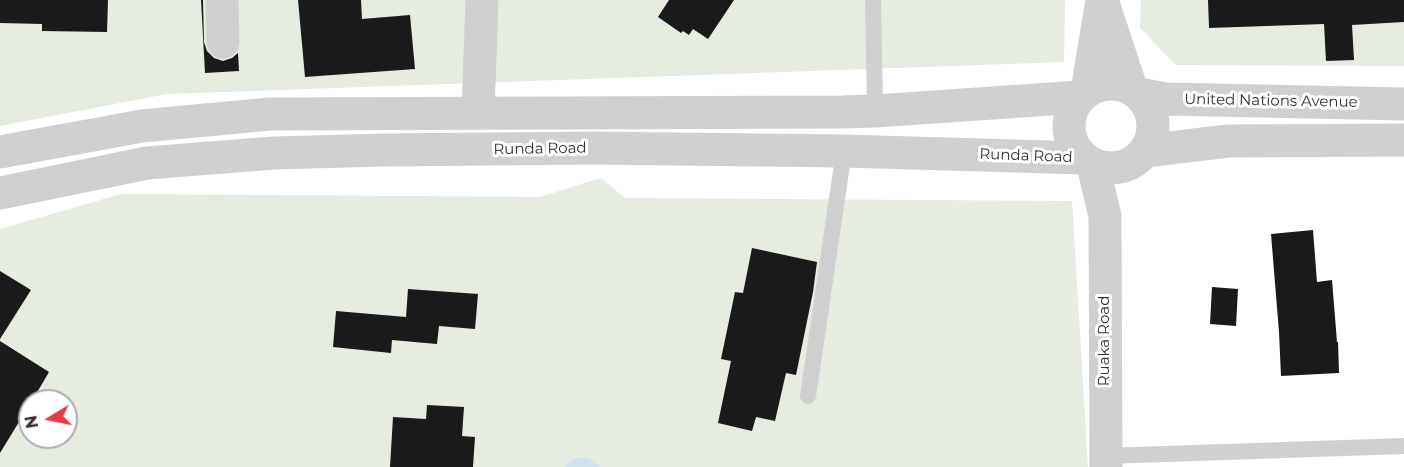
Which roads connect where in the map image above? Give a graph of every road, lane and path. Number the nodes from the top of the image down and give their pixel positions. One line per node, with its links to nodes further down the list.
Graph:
1 (222, 0): 4 (street)
2 (482, 0): 9 (street)
3 (873, 0): 8 (lane)
4 (223, 42)
5 (1135, 91): 6 (street); 6 (street); 7 (street, United Nations Avenue); 13 (street)
6 (1084, 94): 8 (street); 14 (street)
7 (1404, 104)
8 (875, 111): 9 (street)
9 (478, 113): 12 (street)
10 (1404, 140): 13 (street)
11 (844, 151): 14 (street, Runda Road); 15 (street, Runda Road); 17 (lane)
12 (0, 152)
13 (1137, 158): 14 (street); 16 (street, Ruaka Road)
14 (1088, 161): 16 (street, Ruaka Road)
15 (0, 194)
16 (1105, 216): 19 (street, Ruaka Road)
17 (808, 396)
18 (1404, 446): 19 (lane)
19 (1105, 462)

